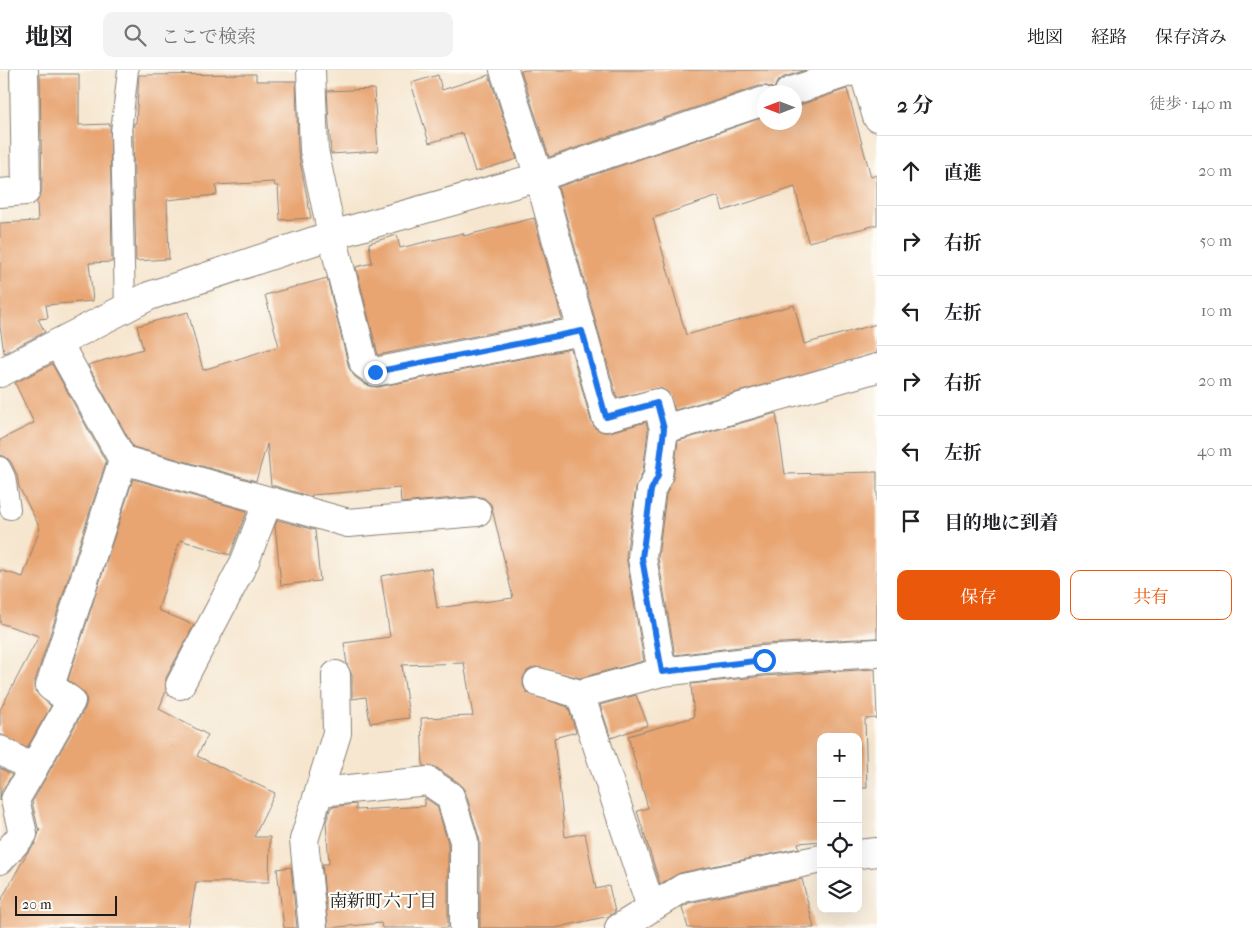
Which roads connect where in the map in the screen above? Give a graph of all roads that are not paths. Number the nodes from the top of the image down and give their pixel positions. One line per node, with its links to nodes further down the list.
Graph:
1 (24, 70): 11 (street)
2 (128, 70): 13 (lane)
3 (311, 70): 12 (street)
4 (504, 70): 10 (street)
5 (855, 70): 7 (street)
6 (863, 70): 9 (street)
7 (802, 87)
8 (757, 103): 10 (street)
9 (877, 117)
10 (539, 177): 12 (street); 14 (street)
11 (0, 193)
12 (332, 235): 13 (street); 14 (street)
13 (125, 308): 15 (street)
14 (582, 331): 18 (street)
15 (58, 344): 17 (street); 19 (street)
16 (877, 368): 18 (street)
17 (0, 373)
18 (664, 429): 25 (street)
19 (123, 460): 21 (street); 31 (street)
20 (0, 467): 22 (lane)
21 (268, 500): 23 (street); 28 (street)
22 (10, 510)
23 (476, 512)
24 (877, 652): 25 (street)
25 (662, 672): 29 (street)
26 (336, 675): 32 (street)
27 (538, 682): 29 (street)
28 (180, 684)
29 (580, 694): 37 (street)
30 (0, 750): 31 (street)
31 (33, 769): 35 (street)
32 (320, 792): 38 (street); 39 (street)
33 (877, 852): 34 (street)
34 (862, 854)
35 (0, 860)
36 (817, 860): 37 (street)
37 (651, 907): 40 (street)
38 (313, 928)
39 (464, 928)
40 (619, 928)

